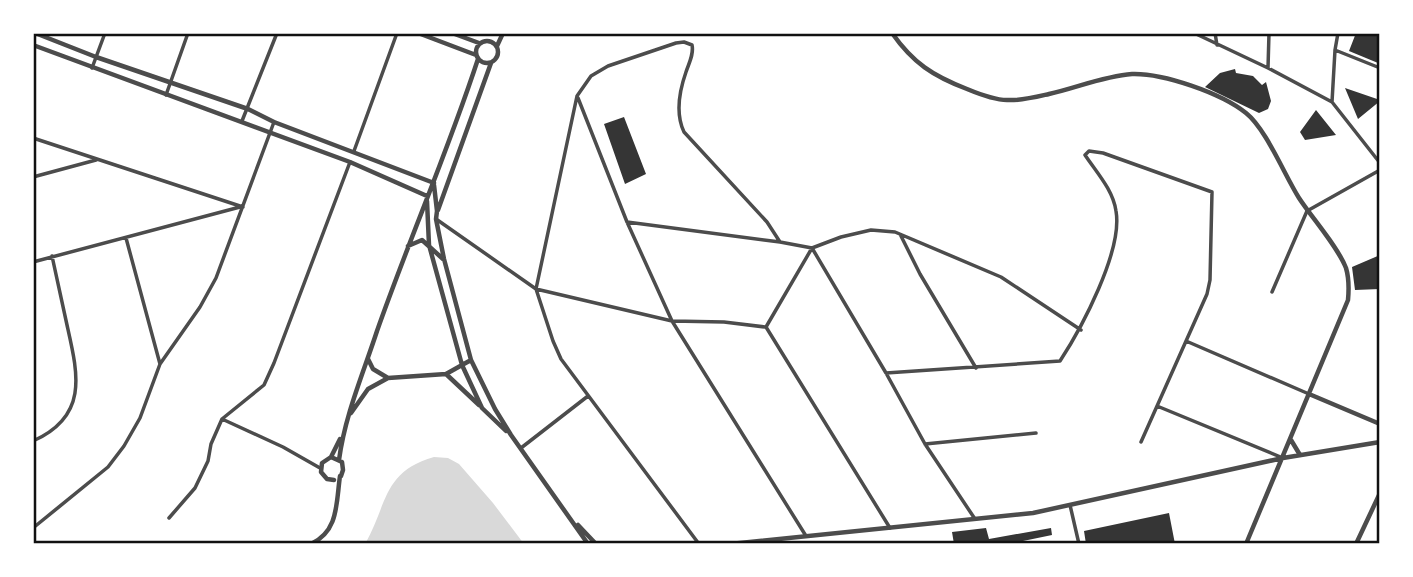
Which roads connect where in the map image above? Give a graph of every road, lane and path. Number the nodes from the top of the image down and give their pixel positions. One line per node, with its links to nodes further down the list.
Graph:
1 (35, 33): 21 (street)
2 (105, 33): 21 (street)
3 (188, 33): 27 (street)
4 (276, 33): 31 (street)
5 (397, 33): 36 (street)
6 (418, 33): 22 (street)
7 (453, 33): 16 (street)
8 (489, 33): 15 (street)
9 (503, 33): 19 (street)
10 (892, 33): 46 (street)
11 (1194, 33): 18 (street)
12 (1215, 33): 18 (street)
13 (1269, 33): 25 (street)
14 (1338, 33): 20 (street)
15 (486, 41): 16 (street); 19 (street)
16 (479, 43): 22 (street)
17 (33, 45): 24 (street)
18 (1216, 45): 25 (street)
19 (497, 47): 23 (street)
20 (1335, 50): 26 (street); 30 (street)
21 (96, 57): 24 (street); 27 (street)
22 (477, 57): 23 (street); 42 (street)
23 (491, 63): 45 (street)
24 (92, 68): 28 (street)
25 (1268, 68): 30 (street)
26 (1380, 68)
27 (171, 82): 28 (street); 31 (street)
28 (166, 95): 32 (street)
29 (577, 96): 48 (street); 51 (street); 58 (street)
30 (1332, 102): 39 (street)
31 (247, 109): 32 (street); 33 (street)
32 (242, 121): 34 (street)
33 (274, 122): 34 (street); 36 (street)
34 (269, 134): 38 (street); 44 (street)
35 (33, 138): 37 (street)
36 (354, 151): 42 (street)
37 (98, 160): 41 (street); 44 (street)
38 (350, 162): 43 (street); 76 (street)
39 (1380, 163)
40 (1380, 170): 46 (street)
41 (33, 177)
42 (433, 183): 43 (street); 45 (street)
43 (427, 196): 52 (street); 53 (street)
44 (243, 207): 50 (street); 66 (street)
45 (437, 211): 47 (street)
46 (1307, 211): 59 (street); 72 (street)
47 (436, 219): 56 (street); 58 (street)
48 (627, 222): 51 (street); 60 (street)
49 (900, 234): 54 (street); 62 (street); 68 (street)
50 (126, 237): 55 (street); 66 (street)
51 (780, 242): 54 (street)
52 (429, 244): 53 (street); 56 (street); 67 (street)
53 (407, 246): 64 (street)
54 (812, 248): 61 (street); 69 (street)
55 (52, 256): 57 (street); 83 (street)
56 (444, 259): 65 (street)
57 (33, 262)
58 (536, 289): 60 (street); 73 (street)
59 (1272, 292)
60 (673, 321): 61 (street); 103 (street)
61 (765, 327): 102 (street)
62 (1081, 330): 63 (street); 68 (street)
63 (1186, 341): 72 (street); 74 (street)
64 (368, 359): 71 (street); 77 (street)
65 (471, 360): 67 (street); 81 (street)
66 (160, 364): 101 (street)
67 (462, 365): 70 (street); 75 (street)
68 (976, 368): 69 (street)
69 (886, 373): 86 (street)
70 (446, 374): 71 (street); 75 (street)
71 (388, 378): 77 (street)
72 (1309, 394): 78 (street); 82 (street)
73 (588, 396): 87 (street); 107 (street)
74 (1157, 406): 84 (street); 90 (street)
75 (482, 408): 81 (street)
76 (222, 419): 92 (street); 99 (street)
77 (346, 419): 80 (street)
78 (1380, 425)
79 (1036, 433): 86 (street)
80 (342, 435): 89 (street); 91 (street)
81 (510, 435): 87 (street)
82 (1290, 439): 88 (street); 90 (street)
83 (33, 441)
84 (1140, 442)
85 (1380, 442): 88 (street)
86 (925, 444): 100 (street)
87 (520, 449): 98 (street)
88 (1300, 455): 90 (street)
89 (331, 457): 91 (street); 92 (street)
90 (1283, 458): 97 (street); 110 (street)
91 (339, 460): 93 (street)
92 (321, 466): 94 (street)
93 (340, 477): 94 (street); 96 (street)
94 (334, 480): 96 (street)
95 (1380, 493): 111 (street)
96 (337, 496): 104 (street)
97 (1070, 505): 100 (street); 109 (street)
98 (570, 517): 105 (street); 106 (street)
99 (169, 518)
100 (975, 519): 102 (street)
101 (33, 528)
102 (890, 528): 103 (street)
103 (806, 536): 108 (street)
104 (311, 544)
105 (588, 544)
106 (596, 544)
107 (699, 544)
108 (730, 544)
109 (1079, 544)
110 (1246, 544)
111 (1356, 544)

